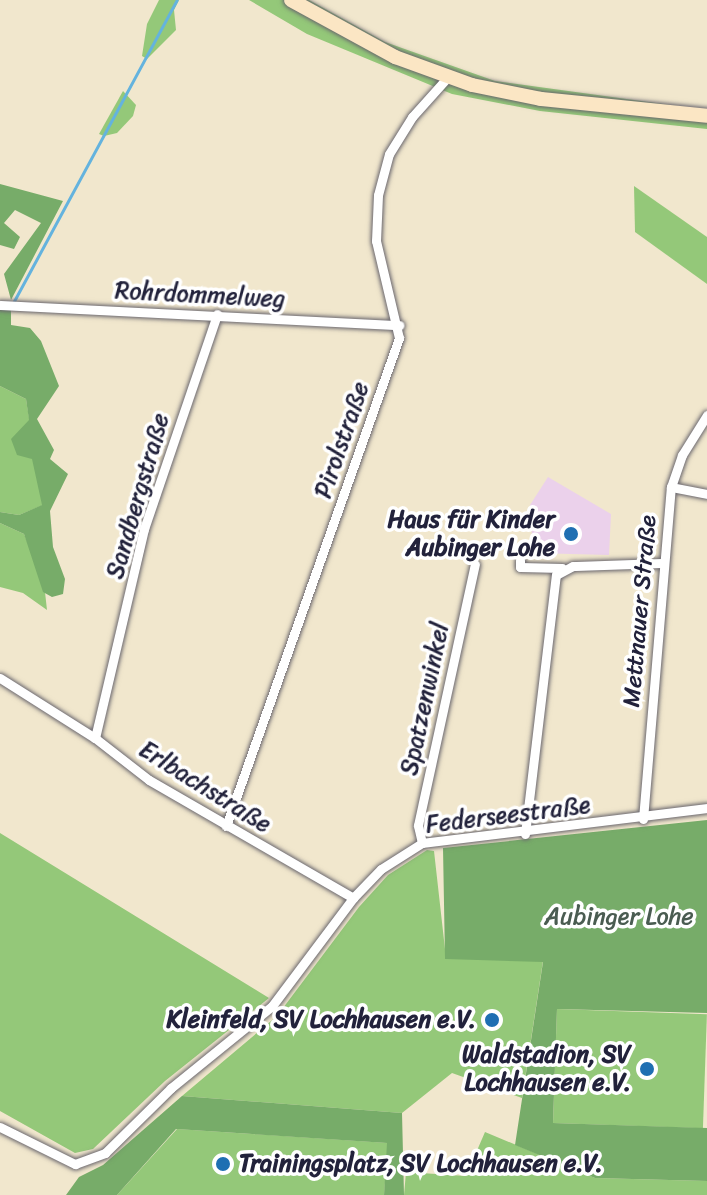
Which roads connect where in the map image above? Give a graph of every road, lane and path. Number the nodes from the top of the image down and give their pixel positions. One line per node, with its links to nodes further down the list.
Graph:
1 (291, 0): 2 (main road)
2 (447, 78): 3 (main road); 6 (street)
3 (707, 116)
4 (0, 305): 5 (street, Rohrdommelweg)
5 (217, 314): 6 (street, Rohrdommelweg); 15 (street, Sandbergstraße)
6 (399, 325): 18 (street, Pirolstraße)
7 (707, 415): 8 (street, Mettnauer Straße)
8 (671, 487): 9 (street); 11 (street, Mettnauer Straße)
9 (707, 494)
10 (520, 560): 13 (street)
11 (664, 563): 13 (street); 17 (street, Mettnauer Straße)
12 (475, 564): 20 (street, Spatzenwinkel)
13 (562, 568): 19 (street)
14 (0, 678): 15 (street, Erlbachstraße)
15 (95, 738): 18 (street, Erlbachstraße)
16 (707, 808): 17 (street, Federseestraße)
17 (643, 819): 19 (street, Federseestraße)
18 (226, 826): 21 (street, Erlbachstraße)
19 (525, 834): 20 (street, Federseestraße)
20 (422, 843): 21 (street, Federseestraße)
21 (353, 898): 22 (street, Federseestraße)
22 (0, 1127)

